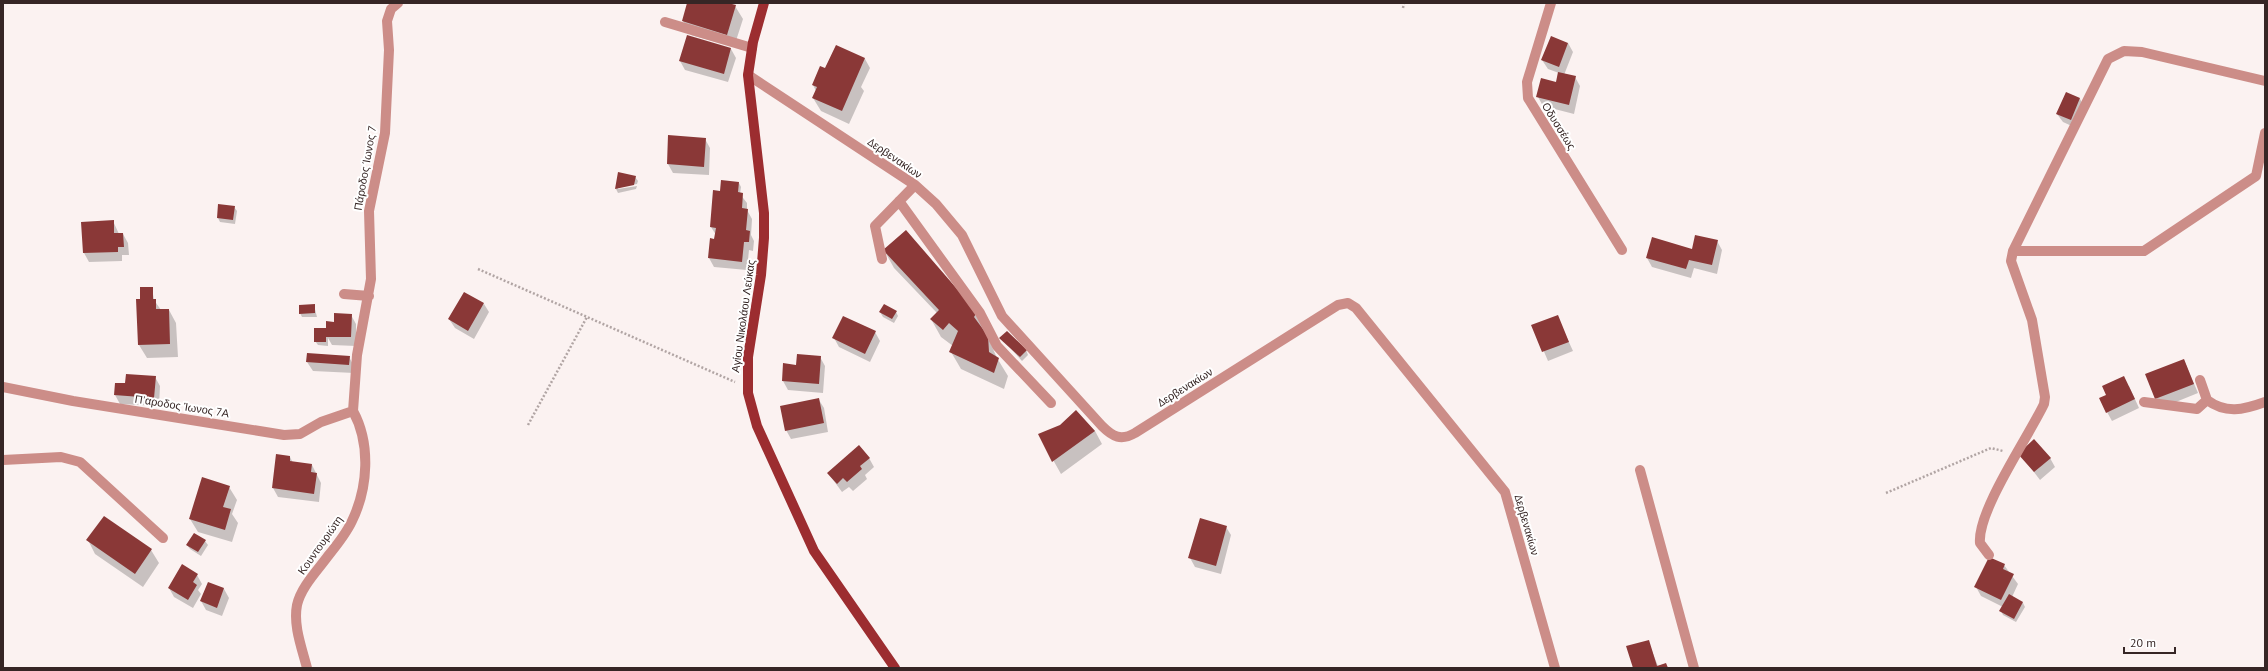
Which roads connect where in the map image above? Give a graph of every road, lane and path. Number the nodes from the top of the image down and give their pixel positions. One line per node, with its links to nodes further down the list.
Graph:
1 (398, 3): 18 (street, Πάροδος Ίωνος 7)
2 (764, 3): 7 (main road, Αγίου Νικολάου Λεύκας)
3 (1404, 3): 5 (path)
4 (1551, 3): 13 (street, Οδυσσέως)
5 (1402, 8)
6 (665, 22): 7 (street)
7 (752, 48): 8 (main road, Αγίου Νικολάου Λεύκας)
8 (748, 75): 11 (street, Δερβενακίων); 22 (main road, Αγίου Νικολάου Λεύκας)
9 (2265, 81): 14 (street)
10 (2265, 133): 14 (street)
11 (915, 185): 12 (street); 37 (street, Δερβενακίων)
12 (899, 201): 15 (street); 26 (street)
13 (1622, 250)
14 (2013, 251): 29 (street)
15 (882, 259)
16 (478, 269): 19 (path)
17 (344, 294): 18 (street)
18 (369, 296): 27 (street, Πάροδος Ίωνος 7)
19 (587, 317): 22 (path); 28 (path)
20 (2200, 380): 23 (street)
21 (3, 387): 27 (street, Π'αροδος Ίωνος 7Α)
22 (747, 387): 36 (main road, Αγίου Νικολάου Λεύκας)
23 (2206, 400): 24 (street); 25 (street)
24 (2144, 402)
25 (2265, 402)
26 (1051, 403)
27 (353, 412): 35 (street, Κουντουριώτη)
28 (528, 425)
29 (2017, 453): 32 (path); 34 (street)
30 (3, 460): 33 (street)
31 (1640, 470): 38 (street)
32 (1886, 493)
33 (163, 538)
34 (1989, 555)
35 (307, 668)
36 (895, 668)
37 (1555, 668)
38 (1694, 668)

